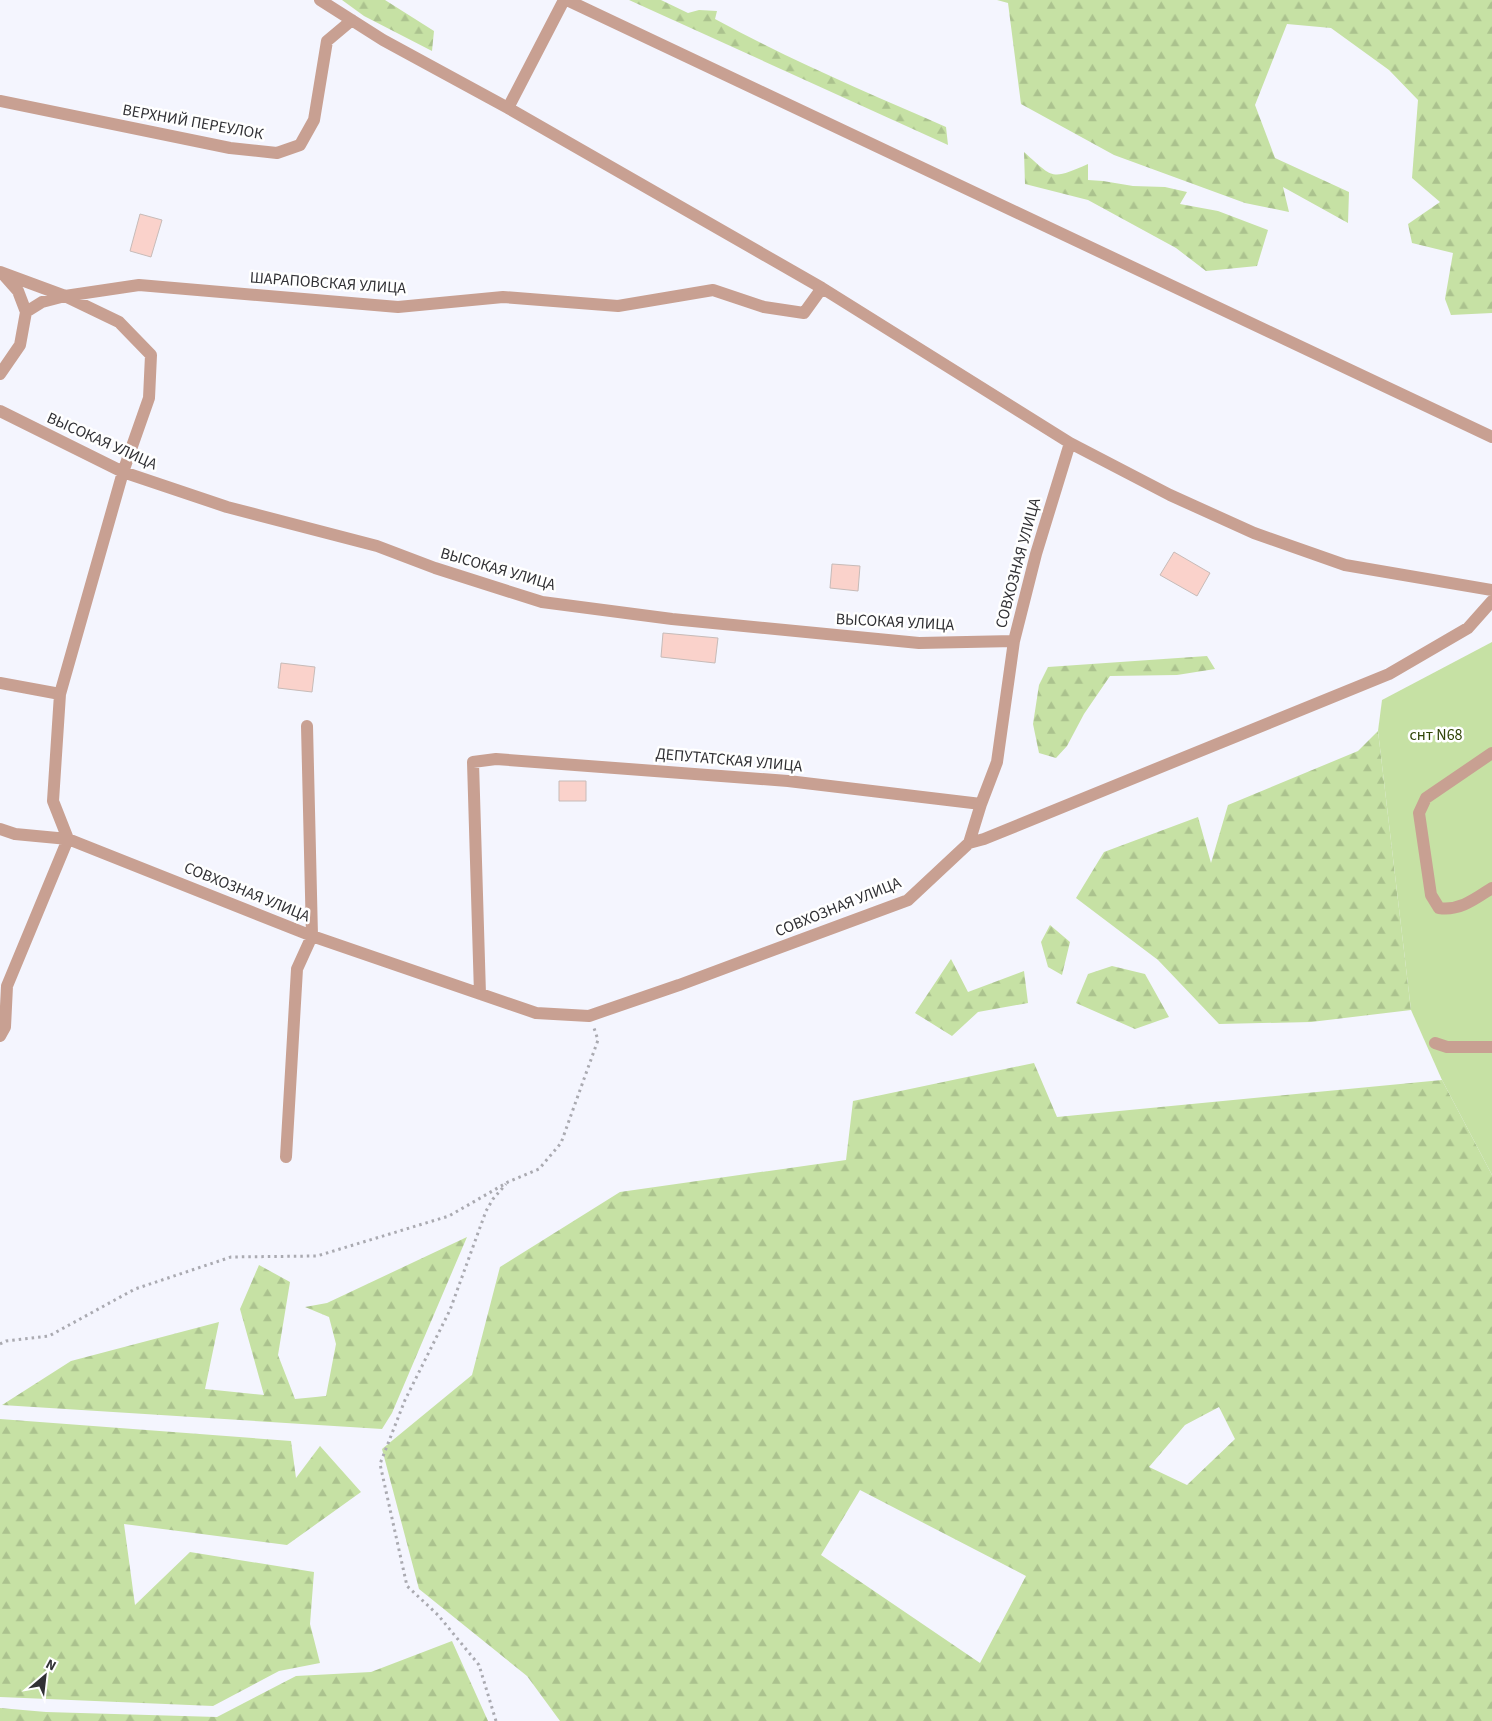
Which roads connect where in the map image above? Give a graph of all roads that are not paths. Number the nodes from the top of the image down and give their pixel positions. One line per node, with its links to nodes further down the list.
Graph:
1 (320, 0): 3 (street)
2 (566, 0): 5 (street); 12 (street)
3 (352, 20): 4 (street, ВЕРХНИЙ ПЕРЕУЛОК); 5 (street)
4 (0, 101)
5 (508, 108): 7 (street)
6 (1, 272): 8 (street, ШАРАПОВСКАЯ УЛИЦА); 9 (street)
7 (822, 288): 8 (street, ШАРАПОВСКАЯ УЛИЦА); 13 (street)
8 (65, 296): 9 (street); 14 (street)
9 (26, 312): 10 (street)
10 (0, 374)
11 (0, 411): 14 (street, ВЫСОКАЯ УЛИЦА)
12 (1492, 438)
13 (1070, 444): 15 (street); 17 (street, СОВХОЗНАЯ УЛИЦА)
14 (123, 472): 17 (street, ВЫСОКАЯ УЛИЦА); 19 (street)
15 (1492, 590)
16 (1492, 600): 25 (street)
17 (1014, 642): 22 (street, СОВХОЗНАЯ УЛИЦА)
18 (0, 683): 19 (street)
19 (60, 694): 24 (street)
20 (307, 726): 27 (street)
21 (1492, 753): 26 (street)
22 (981, 804): 25 (street, СОВХОЗНАЯ УЛИЦА); 28 (street, ДЕПУТАТСКАЯ УЛИЦА)
23 (0, 829): 24 (street, СОВХОЗНАЯ УЛИЦА)
24 (68, 839): 27 (street, СОВХОЗНАЯ УЛИЦА); 29 (street)
25 (969, 843): 28 (street, СОВХОЗНАЯ УЛИЦА)
26 (1492, 888)
27 (312, 936): 28 (street, СОВХОЗНАЯ УЛИЦА); 32 (street)
28 (480, 994)
29 (0, 1036)
30 (1435, 1043): 31 (street)
31 (1492, 1047)
32 (286, 1157)

